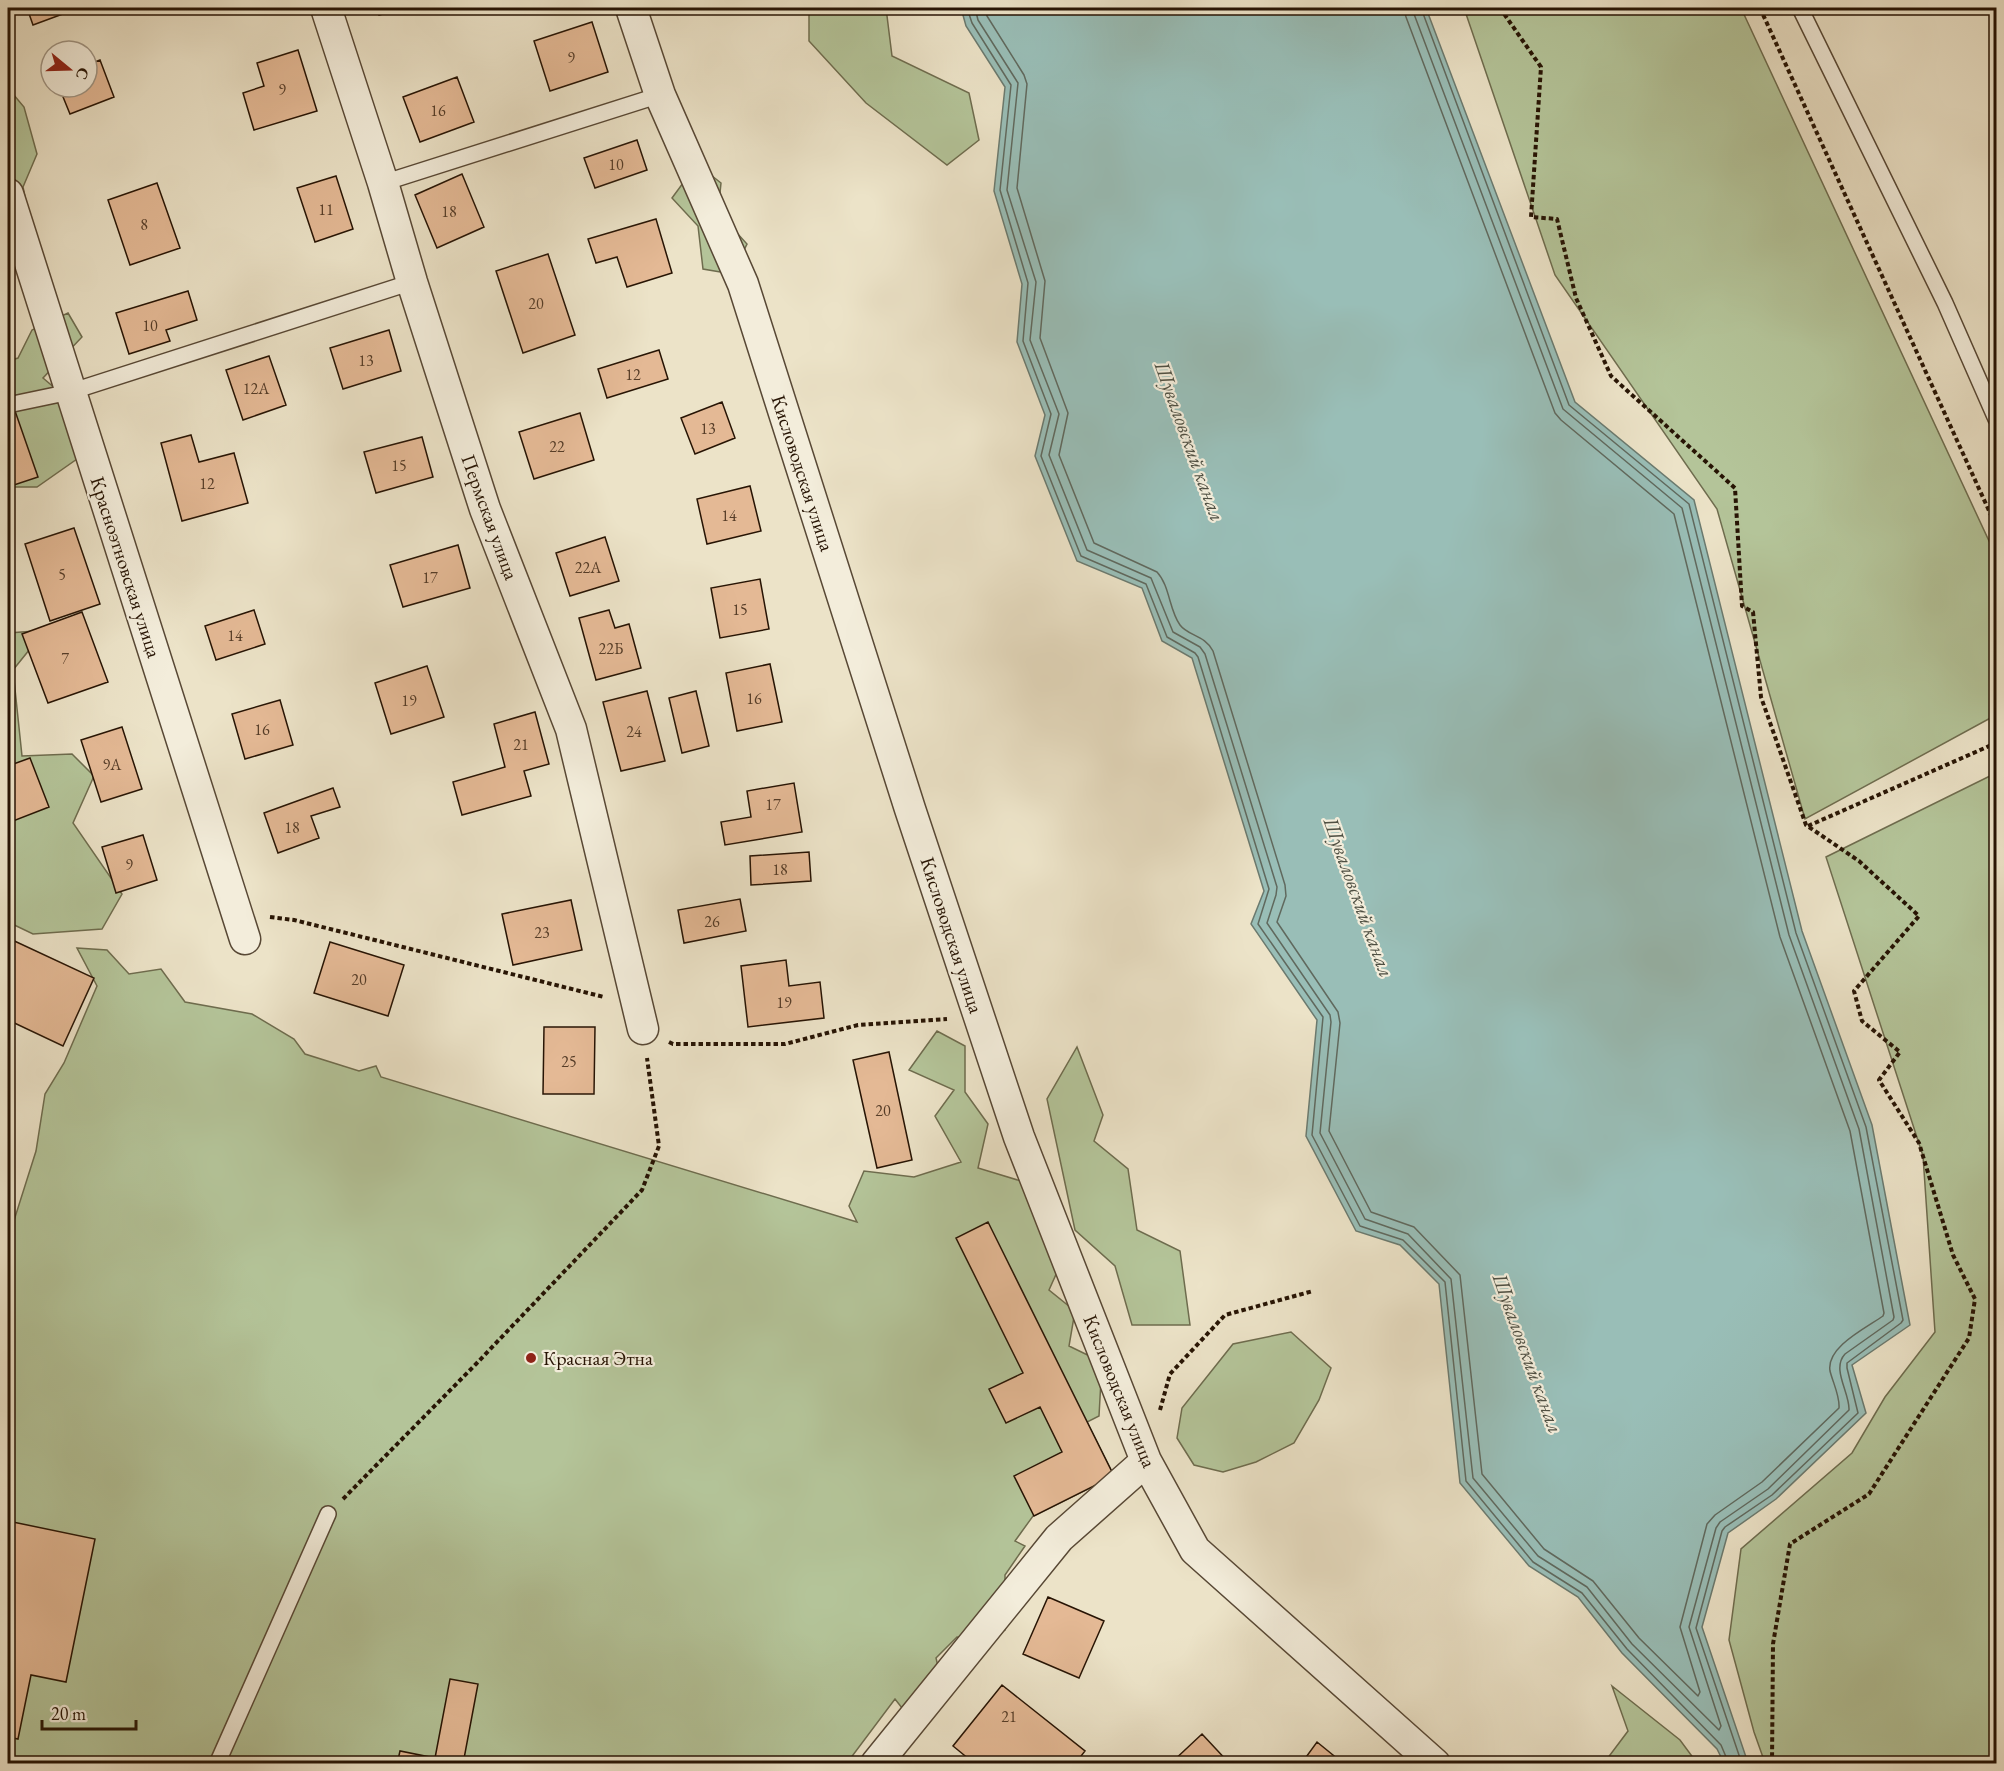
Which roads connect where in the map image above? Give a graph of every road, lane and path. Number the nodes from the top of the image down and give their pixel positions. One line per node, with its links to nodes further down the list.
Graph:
1 (326, 8): 7 (street, Пермская улица)
2 (631, 8): 6 (street, Кисловодская улица)
3 (1500, 8): 15 (path)
4 (1760, 8): 13 (path)
5 (1800, 8): 12 (lane)
6 (660, 94): 7 (lane); 19 (street, Кисловодская улица)
7 (383, 183): 9 (street, Пермская улица)
8 (8, 194): 10 (street, Красноэтновская улица)
9 (412, 282): 10 (lane); 17 (street, Пермская улица)
10 (70, 392): 11 (lane); 16 (street, Красноэтновская улица)
11 (8, 405)
12 (1996, 419)
13 (1996, 526)
14 (1996, 743): 15 (path)
15 (1808, 826): 24 (path)
16 (245, 939)
17 (643, 1029): 20 (path)
18 (1313, 1291): 19 (path)
19 (1146, 1461): 22 (street); 23 (street, Кисловодская улица)
20 (328, 1514): 21 (lane)
21 (217, 1764)
22 (876, 1764)
23 (1435, 1764)
24 (1772, 1764)

